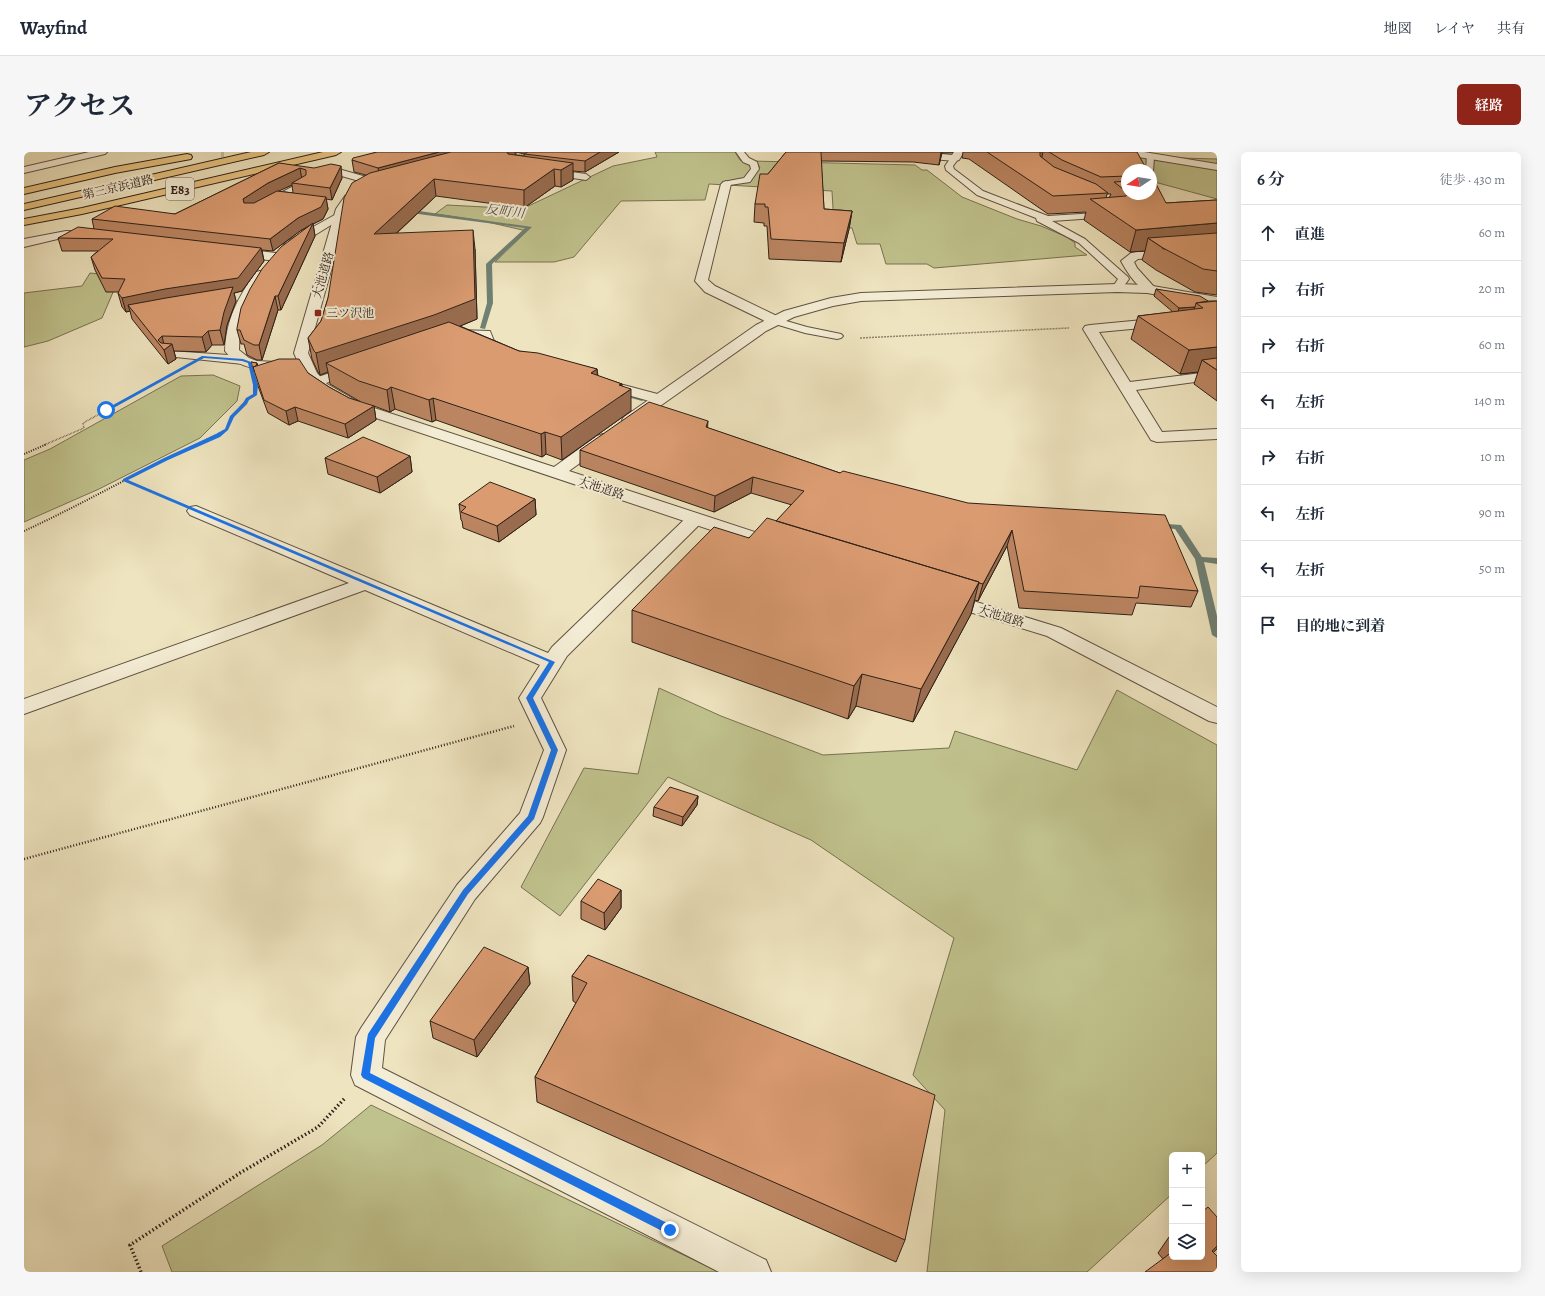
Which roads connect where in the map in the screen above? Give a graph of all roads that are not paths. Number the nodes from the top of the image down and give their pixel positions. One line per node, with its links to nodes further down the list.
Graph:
1 (102, 152): 14 (street)
2 (264, 152): 23 (highway, 第三京浜道路 / E83)
3 (311, 152): 27 (highway, 第三京浜道路 / E83)
4 (336, 152): 27 (highway, E83)
5 (740, 152): 18 (lane)
6 (886, 152): 9 (street)
7 (1127, 152): 10 (street)
8 (198, 155): 19 (highway, E83)
9 (957, 155): 26 (lane)
10 (1150, 157): 11 (lane); 12 (street)
11 (1150, 164)
12 (1217, 167)
13 (328, 169): 24 (street, 大池道路)
14 (24, 170)
15 (542, 171): 16 (lane)
16 (586, 177)
17 (303, 184): 20 (street)
18 (726, 184): 39 (street)
19 (24, 191)
20 (275, 198): 21 (street); 25 (street)
21 (298, 201)
22 (1106, 206): 26 (lane)
23 (24, 208)
24 (338, 209): 32 (street); 46 (street, 大池道路)
25 (252, 212)
26 (1034, 215): 33 (lane)
27 (24, 222)
28 (106, 238): 29 (street)
29 (24, 243)
30 (1217, 249): 34 (street)
31 (222, 251): 32 (street)
32 (276, 257): 35 (street)
33 (1117, 288): 34 (street); 39 (street)
34 (1150, 289): 37 (street)
35 (248, 295): 36 (lane); 44 (street)
36 (234, 297)
37 (1217, 301)
38 (1217, 318): 50 (street)
39 (776, 321): 40 (lane); 51 (street)
40 (837, 336)
41 (436, 342): 43 (street)
42 (170, 354): 44 (lane)
43 (519, 359)
44 (246, 361): 46 (street)
45 (369, 364): 49 (street)
46 (306, 366): 49 (street, 大池道路)
47 (1217, 375): 50 (street)
48 (584, 379): 51 (street)
49 (317, 382): 53 (street, 大池道路)
50 (1127, 387): 52 (street)
51 (660, 399): 53 (street)
52 (1217, 434)
53 (556, 473): 55 (street, 大池道路)
54 (196, 511): 57 (street)
55 (695, 519): 56 (street, 大池道路); 59 (street)
56 (792, 550)
57 (366, 583): 59 (street); 60 (street)
58 (926, 592): 61 (street, 大池道路)
59 (552, 662): 62 (street)
60 (24, 707)
61 (1217, 716)
62 (754, 1272)

